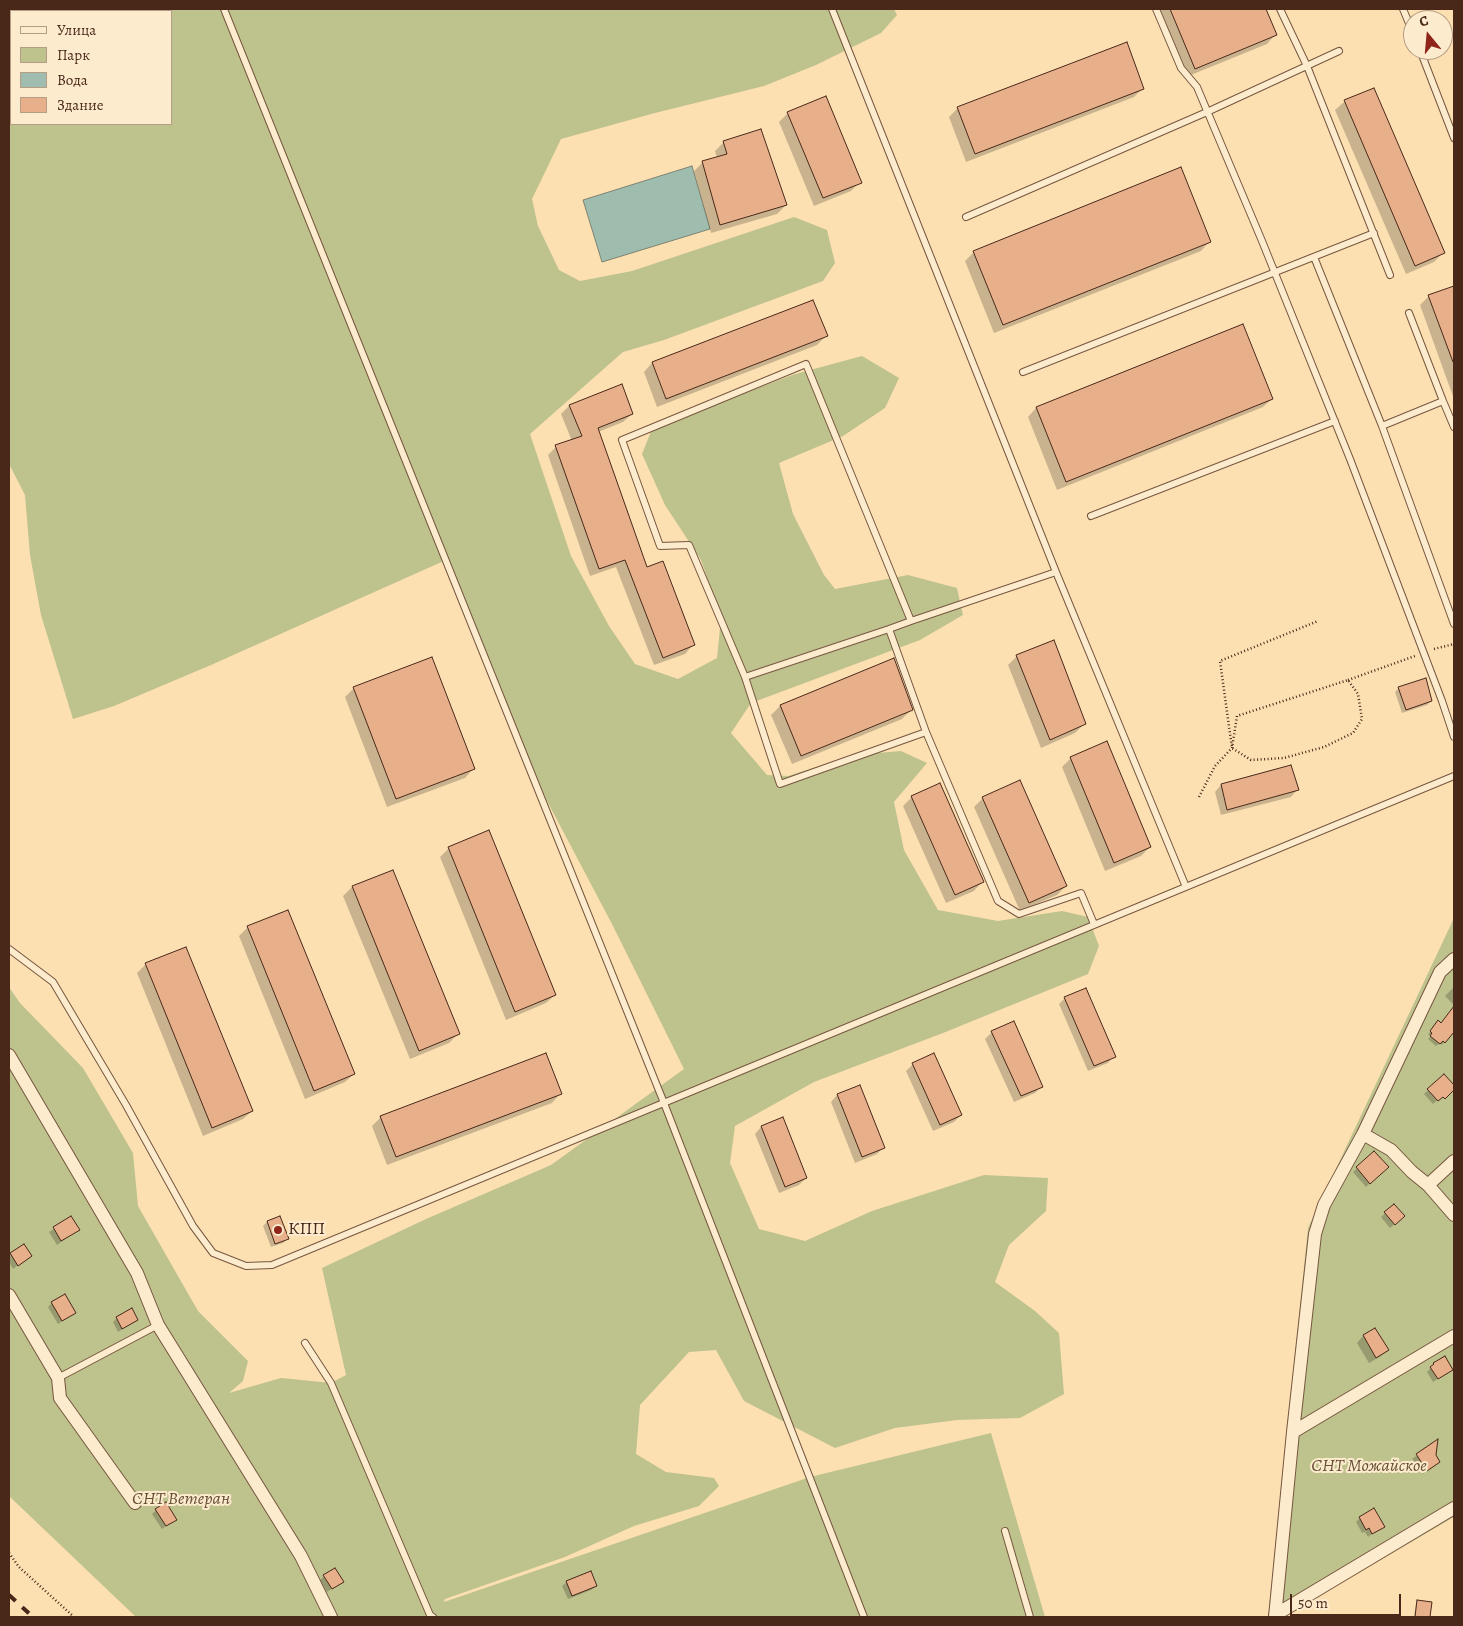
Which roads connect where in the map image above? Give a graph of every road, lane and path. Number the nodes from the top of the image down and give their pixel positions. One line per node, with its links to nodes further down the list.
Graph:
1 (224, 9): 41 (lane)
2 (832, 9): 22 (lane)
3 (1156, 9): 8 (lane)
4 (1280, 9): 7 (lane)
5 (1338, 51): 7 (lane)
6 (1424, 60): 9 (lane)
7 (1307, 66): 8 (lane); 11 (lane)
8 (1207, 112): 10 (lane); 13 (lane)
9 (1454, 138)
10 (966, 217)
11 (1374, 232): 12 (lane); 14 (lane)
12 (1314, 257): 13 (lane); 19 (lane)
13 (1275, 273): 16 (lane); 18 (lane)
14 (1390, 276)
15 (1409, 313): 17 (lane)
16 (1023, 372)
17 (1443, 401): 19 (lane); 20 (lane)
18 (1335, 421): 21 (lane); 28 (lane)
19 (1382, 426): 25 (lane)
20 (1454, 427)
21 (1091, 516)
22 (1056, 572): 23 (lane); 36 (lane)
23 (911, 621): 26 (lane); 29 (lane)
24 (1318, 622): 33 (path)
25 (1454, 624)
26 (889, 628): 29 (lane); 31 (lane)
27 (1454, 644): 28 (path)
28 (1424, 652): 30 (path); 32 (lane)
29 (746, 677): 31 (lane)
30 (1348, 680): 33 (path); 33 (path)
31 (926, 732): 37 (lane)
32 (1454, 737)
33 (1232, 748): 35 (path)
34 (1454, 776): 36 (lane)
35 (1199, 797)
36 (1186, 887): 37 (lane)
37 (1094, 924): 41 (lane)
38 (9, 949): 41 (lane)
39 (1454, 959): 42 (street)
40 (9, 1055): 47 (street)
41 (664, 1103): 61 (lane)
42 (1363, 1134): 44 (street); 51 (street)
43 (1454, 1161): 44 (street)
44 (1428, 1184): 45 (street)
45 (1454, 1214)
46 (9, 1295): 50 (street)
47 (158, 1325): 50 (lane); 59 (street)
48 (1454, 1336): 51 (street)
49 (305, 1343): 56 (lane)
50 (58, 1378): 52 (street)
51 (1293, 1432): 57 (street)
52 (135, 1503)
53 (1454, 1508): 57 (street)
54 (1005, 1531): 62 (lane)
55 (9, 1553): 58 (path)
56 (432, 1616): 60 (lane)
57 (1275, 1616)
58 (74, 1617)
59 (331, 1617)
60 (423, 1617)
61 (864, 1617)
62 (1030, 1617)

